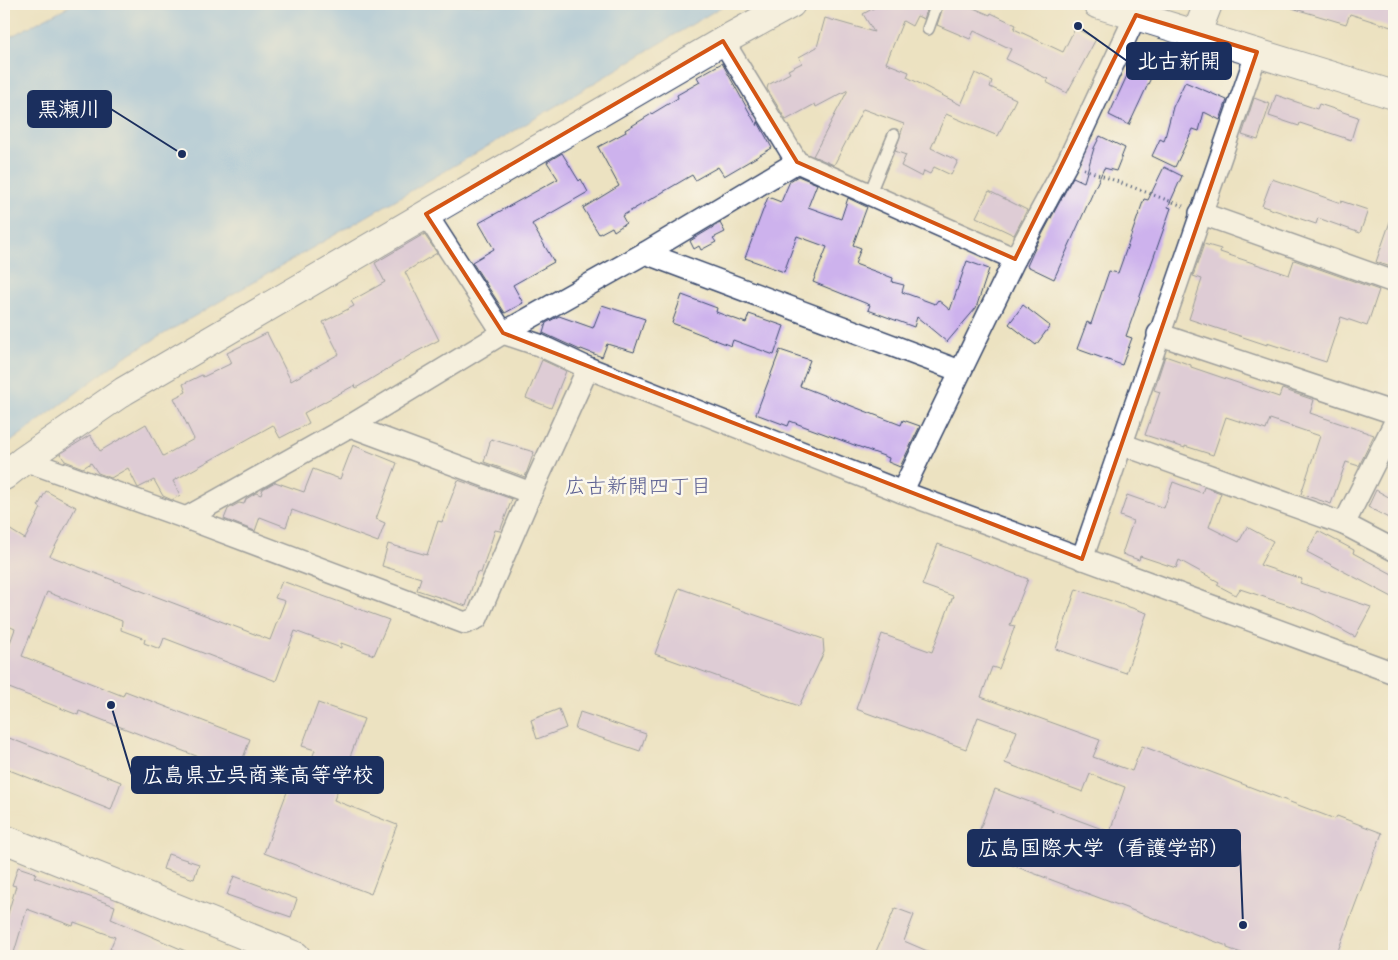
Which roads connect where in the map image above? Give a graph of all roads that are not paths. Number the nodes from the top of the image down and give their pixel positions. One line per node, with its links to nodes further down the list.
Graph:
1 (791, 4): 8 (street)
2 (937, 4): 6 (lane)
3 (1097, 4): 5 (street)
4 (1208, 4): 7 (street)
5 (1136, 15): 7 (street); 17 (street)
6 (928, 29)
7 (1196, 35): 9 (street)
8 (723, 41): 12 (street); 15 (street)
9 (1257, 52): 10 (street); 14 (street)
10 (1394, 95)
11 (894, 135): 13 (lane)
12 (797, 162): 13 (street); 16 (street)
13 (869, 195): 17 (street)
14 (1200, 213): 18 (street); 20 (street)
15 (426, 214): 19 (street); 27 (street)
16 (645, 253): 19 (street); 22 (street)
17 (1015, 259): 22 (street)
18 (1394, 282)
19 (503, 333): 21 (street); 25 (street)
20 (1158, 334): 23 (street); 26 (street)
21 (588, 368): 28 (street); 29 (street)
22 (960, 371): 28 (street)
23 (1394, 413)
24 (1394, 424): 31 (street)
25 (350, 426): 29 (street); 30 (street)
26 (1121, 444): 31 (street); 33 (street)
27 (14, 468): 30 (street)
28 (902, 492): 33 (street)
29 (531, 494): 30 (street)
30 (186, 518)
31 (1344, 524): 32 (street)
32 (1394, 550)
33 (1082, 559): 34 (street)
34 (1394, 674)
35 (4, 839): 36 (street)
36 (296, 956)

